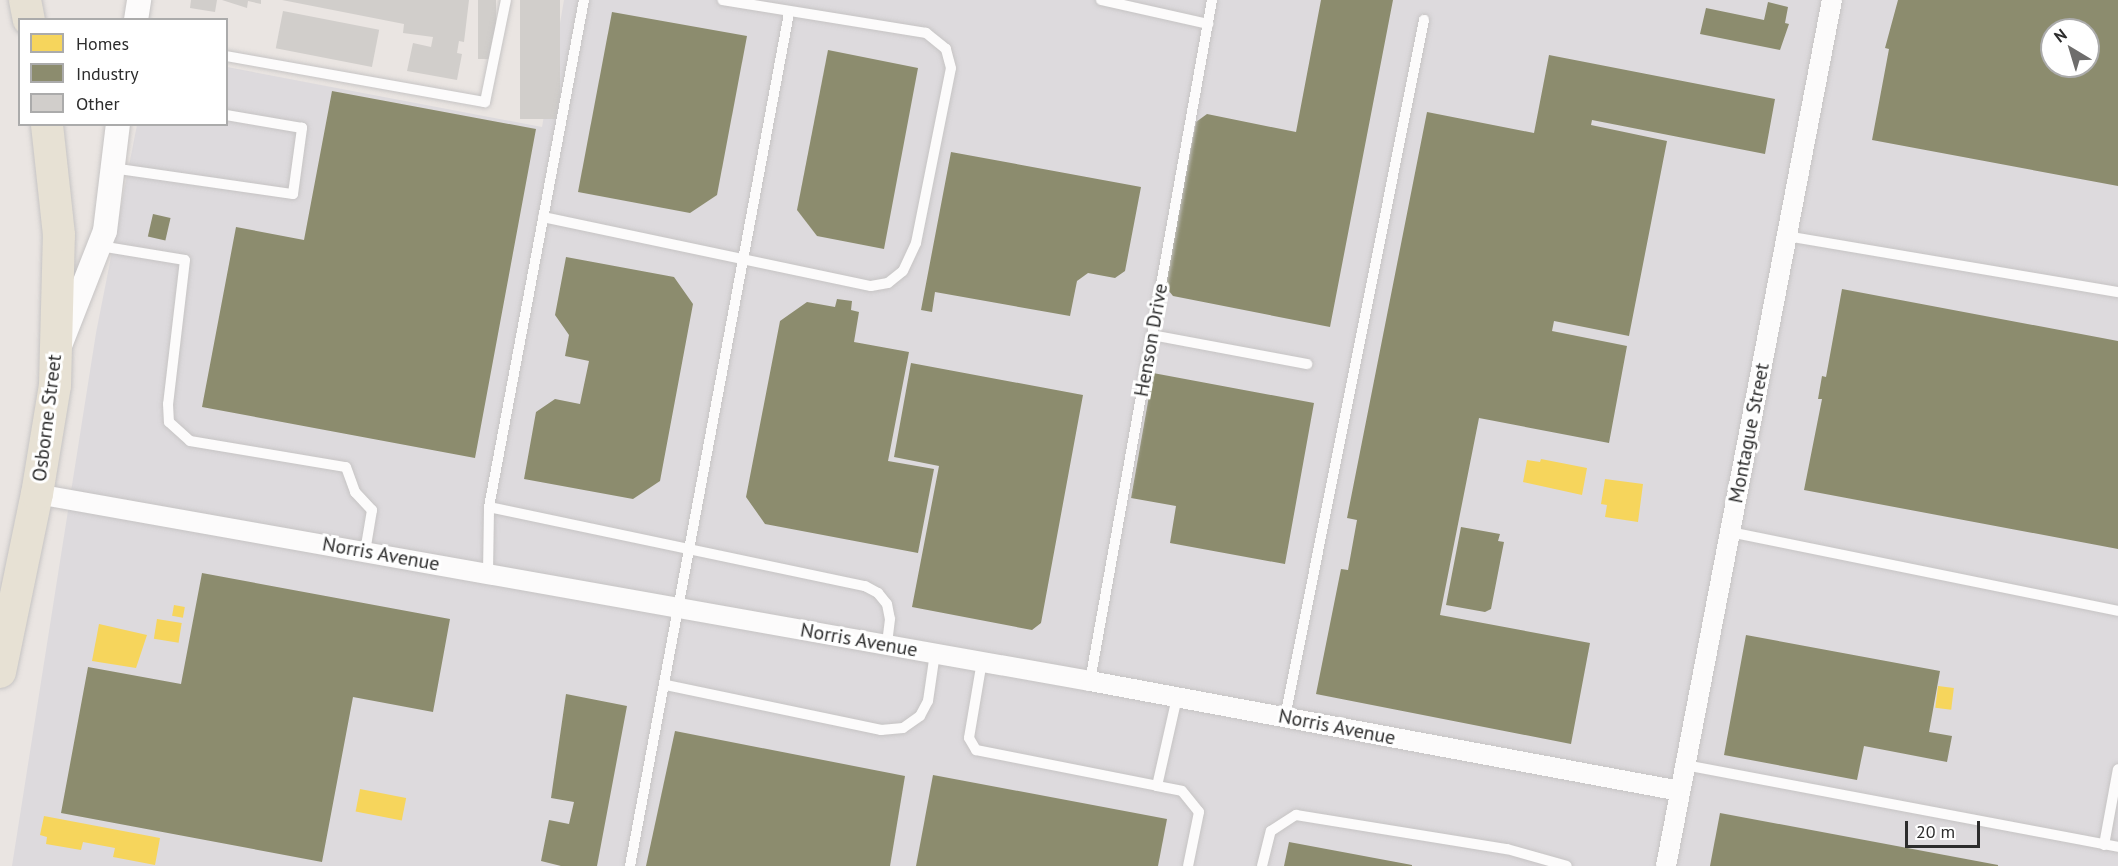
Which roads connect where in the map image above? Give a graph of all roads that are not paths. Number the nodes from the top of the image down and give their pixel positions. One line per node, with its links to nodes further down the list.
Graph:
1 (25, 0): 10 (main road)
2 (139, 0): 11 (street)
3 (506, 0): 14 (lane)
4 (584, 0): 19 (lane)
5 (723, 0): 9 (lane)
6 (1101, 0): 13 (lane)
7 (1212, 0): 13 (lane, Henson Drive)
8 (1832, 0): 20 (street, Montague Street)
9 (789, 13): 22 (lane); 22 (lane)
10 (29, 18)
11 (136, 18)
12 (1424, 20): 42 (lane)
13 (1208, 24): 24 (lane, Henson Drive)
14 (228, 56)
15 (228, 115): 18 (lane)
16 (49, 126): 25 (main road, Osborne Street)
17 (118, 126): 18 (street)
18 (112, 168): 21 (street)
19 (543, 217): 22 (lane); 28 (lane)
20 (1786, 236): 23 (lane); 29 (street, Montague Street)
21 (99, 246): 25 (street); 31 (lane)
22 (745, 259): 30 (lane)
23 (2118, 292)
24 (1152, 335): 26 (lane); 39 (lane, Henson Drive)
25 (56, 357): 27 (main road, Osborne Street)
26 (1307, 364)
27 (37, 494): 31 (street, Norris Avenue); 38 (main road, Osborne Street)
28 (489, 507): 30 (lane); 32 (lane)
29 (1730, 532): 34 (lane); 43 (street, Montague Street)
30 (687, 549): 33 (lane); 35 (lane)
31 (365, 552): 32 (street, Norris Avenue)
32 (488, 573): 33 (street, Norris Avenue)
33 (681, 608): 35 (street, Norris Avenue); 40 (lane)
34 (2118, 610)
35 (887, 645): 36 (street, Norris Avenue)
36 (935, 653): 37 (street, Norris Avenue); 40 (lane)
37 (982, 661): 39 (street, Norris Avenue); 45 (lane)
38 (0, 672)
39 (1090, 681): 41 (street, Norris Avenue)
40 (666, 685): 49 (lane)
41 (1177, 697): 42 (street, Norris Avenue); 45 (lane)
42 (1285, 717): 46 (street, Norris Avenue)
43 (1685, 765): 46 (street, Montague Street); 47 (lane)
44 (2118, 769): 47 (lane)
45 (1157, 786): 50 (lane)
46 (1680, 791): 53 (street, Montague Street)
47 (2104, 845): 48 (lane)
48 (2118, 847)
49 (630, 866)
50 (1188, 866)
51 (1262, 866): 52 (lane)
52 (1567, 866)
53 (1666, 866)

